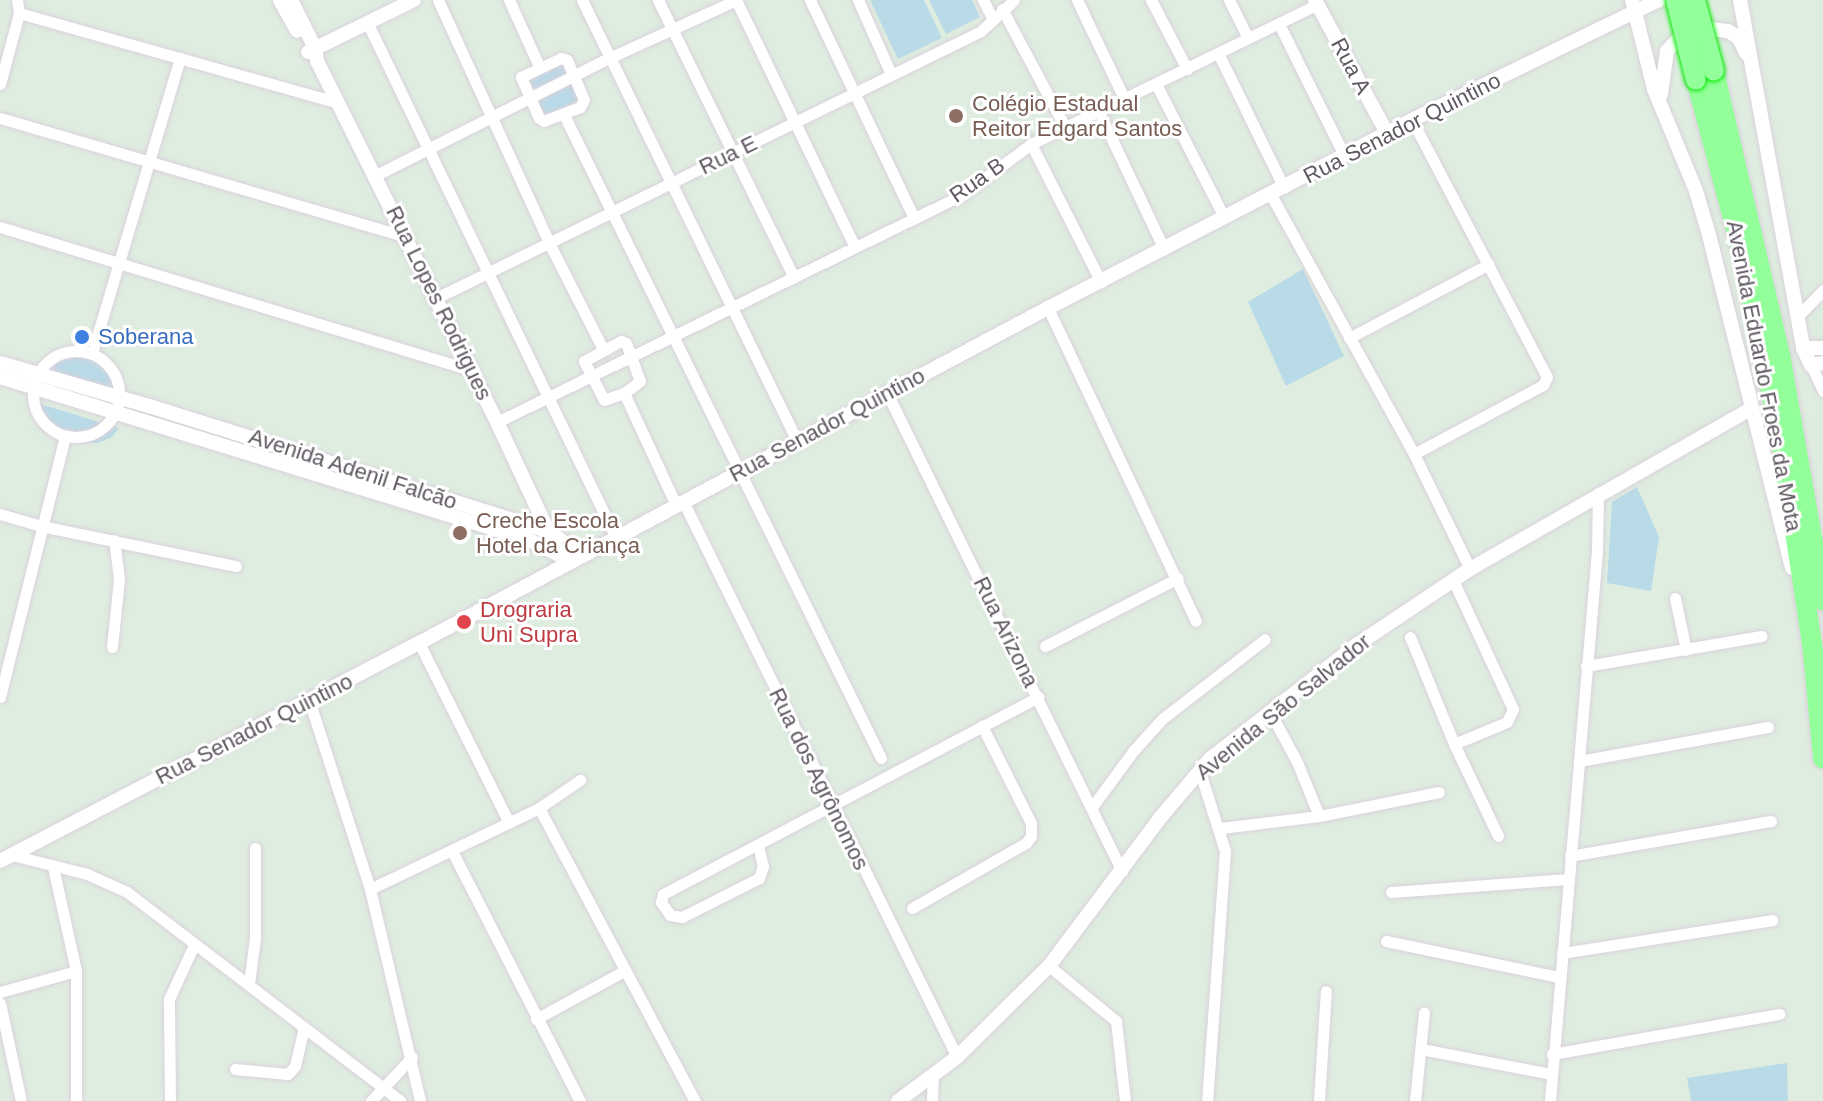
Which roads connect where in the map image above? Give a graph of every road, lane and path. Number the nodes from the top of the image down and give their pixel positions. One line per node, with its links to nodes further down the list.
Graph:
1 (17, 0): 24 (street)
2 (280, 0): 30 (street, Rua Lopes Rodrigues)
3 (291, 0): 30 (street, Rua Lopes Rodrigues)
4 (414, 0): 26 (street)
5 (438, 0): 50 (street)
6 (509, 0): 34 (street)
7 (582, 0): 33 (street)
8 (658, 0): 28 (street)
9 (736, 0): 28 (street); 52 (street)
10 (810, 0): 42 (street)
11 (858, 0): 36 (street)
12 (983, 0): 25 (street)
13 (1014, 0): 23 (street, Rua E)
14 (1077, 0): 43 (street)
15 (1151, 0): 35 (street)
16 (1229, 0): 29 (street)
17 (1659, 0): 22 (street, Rua Senador Quintino)
18 (1676, 0): 39 (highway, Avenida Eduardo Froes da Mota, bridge)
19 (1695, 0): 39 (highway, Avenida Eduardo Froes da Mota, bridge)
20 (1740, 0): 37 (street)
21 (1316, 2): 27 (street, Rua B); 54 (street, Rua A)
22 (1634, 6): 46 (street); 51 (street, Rua Senador Quintino)
23 (1002, 9): 25 (street, Rua E); 53 (street)
24 (19, 13): 32 (street); 40 (street)
25 (993, 20): 36 (street, Rua E)
26 (367, 22): 30 (street); 56 (street)
27 (1279, 24): 29 (street, Rua B); 58 (street)
28 (672, 30): 33 (street); 57 (street)
29 (1248, 38): 31 (street, Rua B)
30 (313, 53): 45 (street, Rua Lopes Rodrigues)
31 (1218, 53): 35 (street, Rua B); 62 (street)
32 (180, 58): 45 (street); 59 (street)
33 (609, 58): 38 (street); 61 (street)
34 (539, 66): 38 (street); 44 (street)
35 (1187, 69): 41 (street, Rua B)
36 (891, 74): 42 (street, Rua E)
37 (1756, 75): 46 (street); 80 (street)
38 (575, 76): 44 (street); 48 (street)
39 (1705, 76): 124 (highway, Avenida Eduardo Froes da Mota); 132 (highway, Avenida Eduardo Froes da Mota)
40 (0, 84)
41 (1156, 84): 43 (street, Rua B); 64 (street)
42 (854, 95): 52 (street, Rua E); 65 (street)
43 (1124, 98): 47 (street, Rua B)
44 (529, 100): 48 (street); 50 (street)
45 (339, 103): 60 (street, Rua Lopes Rodrigues)
46 (1660, 104): 99 (street)
47 (1099, 112): 53 (street, Rua B); 70 (street)
48 (564, 115): 63 (street)
49 (0, 118): 59 (street)
50 (490, 118): 56 (street); 68 (street)
51 (1412, 120): 54 (street, Rua Senador Quintino); 72 (street)
52 (794, 123): 57 (street, Rua E); 69 (street)
53 (1065, 127): 55 (street, Rua B)
54 (1387, 133): 58 (street, Rua Senador Quintino)
55 (1031, 144): 65 (street, Rua B); 75 (street)
56 (428, 148): 60 (street); 73 (street)
57 (731, 153): 61 (street, Rua E); 74 (street)
58 (1344, 155): 62 (street, Rua Senador Quintino)
59 (150, 161): 67 (street); 71 (street)
60 (376, 175): 67 (street, Rua Lopes Rodrigues)
61 (671, 183): 63 (street, Rua E); 78 (street)
62 (1277, 192): 64 (street, Rua Senador Quintino); 82 (street)
63 (613, 214): 68 (street, Rua E); 81 (street)
64 (1224, 217): 70 (street, Rua Senador Quintino)
65 (914, 218): 69 (street, Rua B)
66 (0, 227): 71 (street)
67 (406, 237): 77 (street, Rua Lopes Rodrigues)
68 (549, 243): 73 (street, Rua E); 85 (street)
69 (855, 247): 74 (street, Rua B)
70 (1164, 249): 75 (street, Rua Senador Quintino)
71 (119, 263): 86 (street); 90 (street)
72 (1489, 264): 82 (street); 106 (street)
73 (490, 273): 77 (street, Rua E); 98 (street)
74 (794, 277): 78 (street, Rua B)
75 (1101, 282): 79 (street, Rua Senador Quintino)
76 (1823, 290): 80 (street)
77 (434, 299): 90 (street, Rua Lopes Rodrigues)
78 (734, 307): 81 (street, Rua B); 104 (street)
79 (1048, 308): 95 (street, Rua Senador Quintino); 121 (street)
80 (1799, 315): 83 (street)
81 (670, 337): 87 (street, Rua B); 107 (street)
82 (1349, 338): 106 (street)
83 (1803, 348): 84 (street); 89 (street)
84 (1823, 348)
85 (603, 349): 87 (street); 92 (street)
86 (92, 353): 93 (street); 97 (street)
87 (634, 355): 92 (street, Rua B); 96 (street)
88 (0, 363): 93 (street, Avenida Adenil Falcão)
89 (1817, 364): 94 (street)
90 (470, 370): 101 (street, Rua Lopes Rodrigues)
91 (0, 377): 93 (street, Avenida Adenil Falcão)
92 (589, 377): 96 (street); 98 (street)
93 (35, 381): 97 (street, Avenida Adenil Falcão); 100 (street, Avenida Adenil Falcão); 103 (street)
94 (1823, 391)
95 (887, 393): 104 (street, Rua Senador Quintino); 138 (street, Rua Arizona)
96 (625, 396): 110 (street, Rua dos Agrônomos)
97 (119, 397): 100 (street); 102 (street, Avenida Adenil Falcão)
98 (550, 397): 101 (street); 115 (street)
99 (1750, 409): 108 (street, Avenida São Salvador); 132 (street)
100 (115, 413): 102 (street, Avenida Adenil Falcão); 103 (street)
101 (497, 422): 105 (street, Rua Lopes Rodrigues)
102 (217, 434): 109 (street, Avenida Adenil Falcão)
103 (65, 436): 113 (street)
104 (797, 441): 107 (street, Rua Senador Quintino)
105 (510, 450): 112 (street); 114 (street, Rua Lopes Rodrigues)
106 (1414, 454): 120 (street)
107 (737, 472): 110 (street, Rua Senador Quintino); 144 (street)
108 (1598, 493): 120 (street, Avenida São Salvador); 136 (street)
109 (418, 497): 112 (street, Avenida Adenil Falcão); 117 (street, Avenida Adenil Falcão)
110 (680, 503): 115 (street, Rua Senador Quintino); 150 (street, Rua dos Agrônomos)
111 (0, 514): 113 (street)
112 (510, 519): 114 (street, Avenida Adenil Falcão)
113 (41, 526): 116 (street); 130 (street)
114 (548, 531): 117 (street, Rua Lopes Rodrigues); 118 (street, Avenida Adenil Falcão)
115 (615, 536): 118 (street, Rua Senador Quintino)
116 (114, 540): 119 (street); 134 (street)
117 (550, 550): 118 (street, Avenida Adenil Falcão)
118 (575, 557): 131 (street, Rua Senador Quintino)
119 (236, 566)
120 (1470, 569): 122 (street, Avenida São Salvador)
121 (1178, 578): 125 (street); 133 (street)
122 (1453, 580): 140 (street, Avenida São Salvador); 143 (street)
123 (1675, 598): 135 (street)
124 (1823, 600)
125 (1196, 621)
126 (0, 636): 130 (street)
127 (1761, 636): 135 (street)
128 (1410, 637): 143 (street)
129 (1265, 639): 151 (street)
130 (13, 640): 137 (street)
131 (419, 643): 139 (street, Rua Senador Quintino); 155 (street)
132 (1812, 643): 145 (highway, Avenida Eduardo Froes da Mota)
133 (1045, 646)
134 (112, 647)
135 (1686, 650): 136 (street)
136 (1586, 666): 146 (street)
137 (0, 697)
138 (1038, 697): 141 (street); 151 (street, Rua Arizona)
139 (309, 700): 162 (street, Rua Senador Quintino); 166 (street)
140 (1270, 712): 147 (street, Avenida São Salvador); 153 (street)
141 (982, 726): 150 (street); 168 (street)
142 (1768, 727): 146 (street)
143 (1454, 744): 157 (street)
144 (881, 758)
145 (1823, 758)
146 (1579, 761): 161 (street)
147 (1199, 769): 156 (street); 164 (street, Avenida São Salvador)
148 (580, 780): 152 (street)
149 (1439, 792): 153 (street)
150 (831, 807): 158 (street); 188 (street, Rua dos Agrônomos)
151 (1092, 807): 164 (street, Rua Arizona)
152 (539, 808): 155 (street); 174 (street)
153 (1319, 816): 156 (street)
154 (1771, 821): 161 (street)
155 (509, 823): 160 (street)
156 (1221, 828): 204 (street)
157 (1498, 836)
158 (758, 845): 158 (street)
159 (255, 848): 177 (street)
160 (452, 851): 166 (street); 183 (street)
161 (1570, 856): 165 (street)
162 (3, 859): 163 (street)
163 (53, 867): 171 (street); 175 (street)
164 (1122, 871): 173 (street, Avenida São Salvador)
165 (1568, 879): 167 (street); 172 (street)
166 (370, 889): 187 (street)
167 (1391, 892)
168 (912, 908)
169 (1772, 920): 172 (street)
170 (1386, 941): 176 (street)
171 (194, 945): 177 (street); 195 (street)
172 (1562, 953): 176 (street)
173 (1049, 966): 188 (street, Avenida São Salvador); 203 (street)
174 (626, 970): 183 (street); 200 (street)
175 (76, 971): 179 (street); 194 (street)
176 (1559, 977): 186 (street)
177 (249, 984): 184 (street)
178 (1326, 991): 205 (street)
179 (0, 992)
180 (0, 1003): 193 (street)
181 (1424, 1012): 185 (street)
182 (1780, 1014): 186 (street)
183 (536, 1019): 199 (street)
184 (304, 1028): 189 (street); 192 (street)
185 (1421, 1049): 190 (street); 206 (street)
186 (1552, 1054): 190 (street)
187 (412, 1057): 192 (street); 198 (street)
188 (957, 1057): 191 (street, Avenida São Salvador)
189 (235, 1069)
190 (1551, 1074): 207 (street)
191 (933, 1076): 201 (street, Avenida São Salvador); 202 (street)
192 (383, 1088): 196 (street); 197 (street)
193 (21, 1101)
194 (76, 1101)
195 (170, 1101)
196 (371, 1101)
197 (400, 1101)
198 (420, 1101)
199 (580, 1101)
200 (695, 1101)
201 (898, 1101)
202 (932, 1101)
203 (1125, 1101)
204 (1207, 1101)
205 (1319, 1101)
206 (1415, 1101)
207 (1550, 1101)

